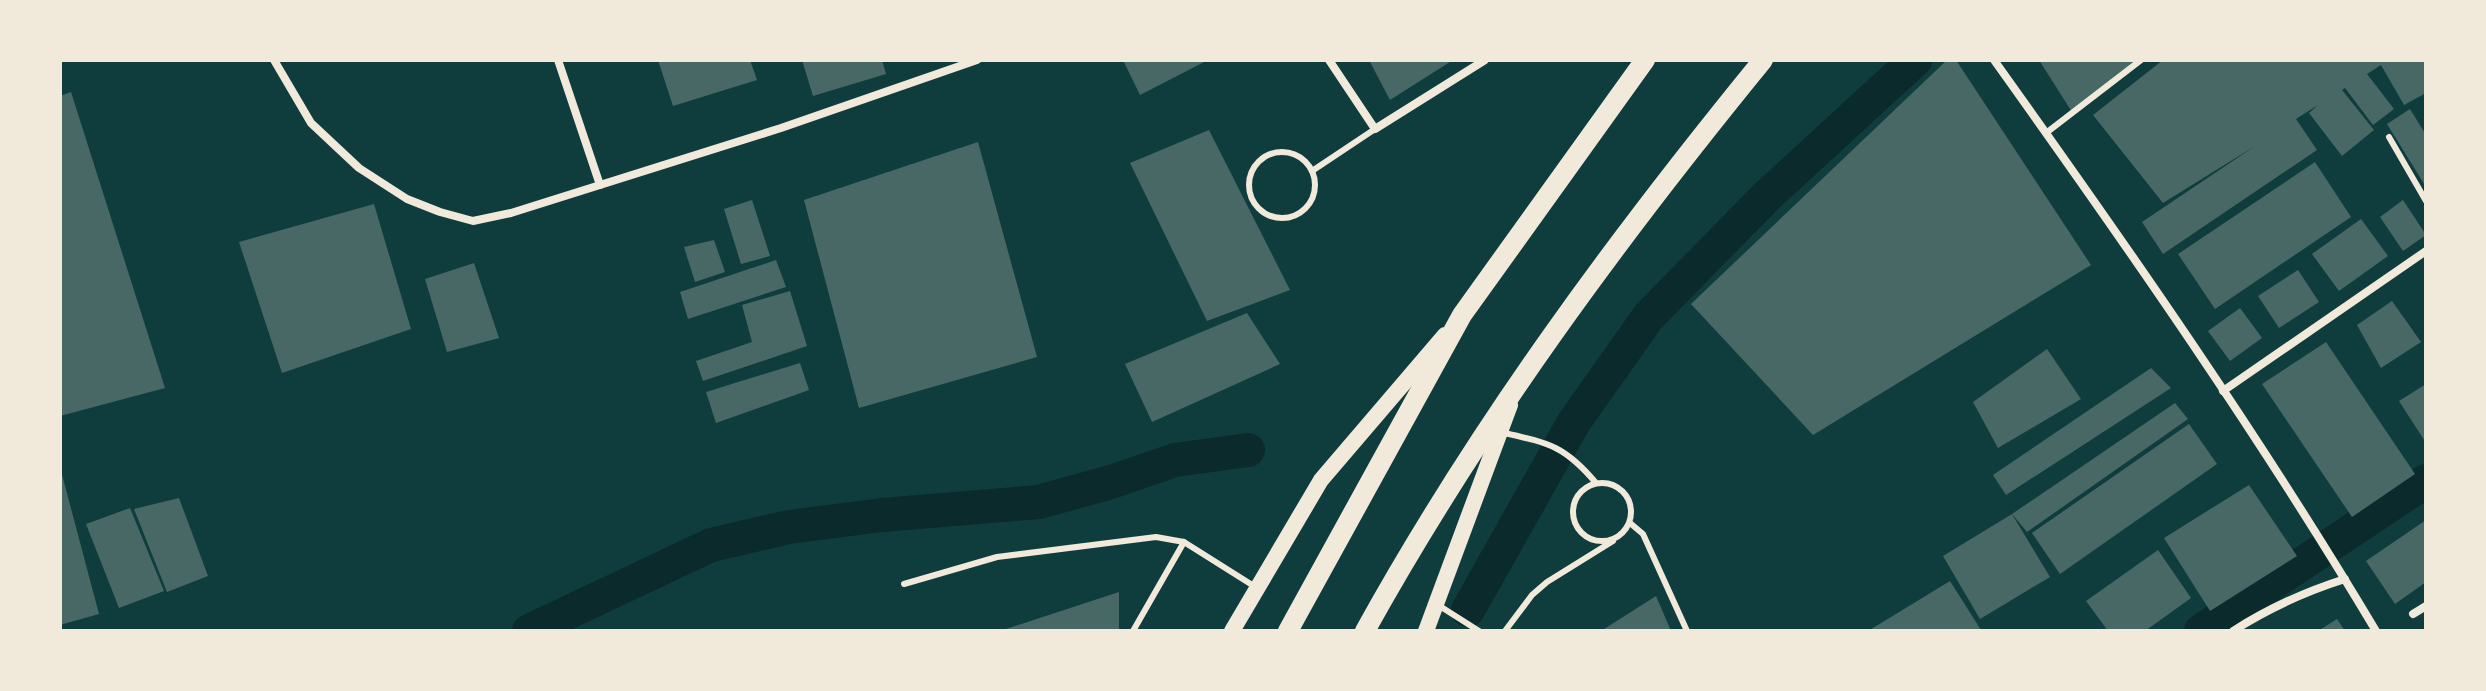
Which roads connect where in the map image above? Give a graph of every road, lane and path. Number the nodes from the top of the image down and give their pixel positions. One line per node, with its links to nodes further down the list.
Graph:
1 (274, 60): 14 (street)
2 (558, 60): 14 (street)
3 (977, 60): 14 (street)
4 (1329, 60): 10 (street)
5 (1485, 60): 10 (street)
6 (1645, 60): 17 (main road)
7 (1763, 60): 18 (main road)
8 (1994, 60): 11 (street)
9 (2141, 60): 11 (lane)
10 (1375, 129): 13 (lane)
11 (2046, 133): 19 (street)
12 (2389, 137): 15 (lane)
13 (1312, 171): 13 (lane)
14 (600, 185)
15 (2426, 201)
16 (2426, 251): 19 (street)
17 (1462, 315): 27 (main road); 33 (main road)
18 (1518, 381): 20 (main road); 34 (main road)
19 (2223, 391): 25 (street)
20 (1500, 432): 21 (lane); 28 (main road)
21 (1596, 483): 22 (lane); 23 (lane)
22 (1630, 523): 23 (lane); 38 (lane)
23 (1616, 539): 37 (lane)
24 (1184, 542): 26 (lane); 27 (lane); 31 (lane)
25 (2345, 579): 39 (street); 40 (street)
26 (904, 584)
27 (1257, 588): 32 (main road)
28 (1437, 604): 35 (main road); 36 (lane)
29 (2426, 606): 30 (street)
30 (2413, 614)
31 (1133, 631)
32 (1232, 631)
33 (1288, 631)
34 (1365, 631)
35 (1426, 631)
36 (1479, 631)
37 (1505, 631)
38 (1687, 631)
39 (2233, 631)
40 (2376, 631)

